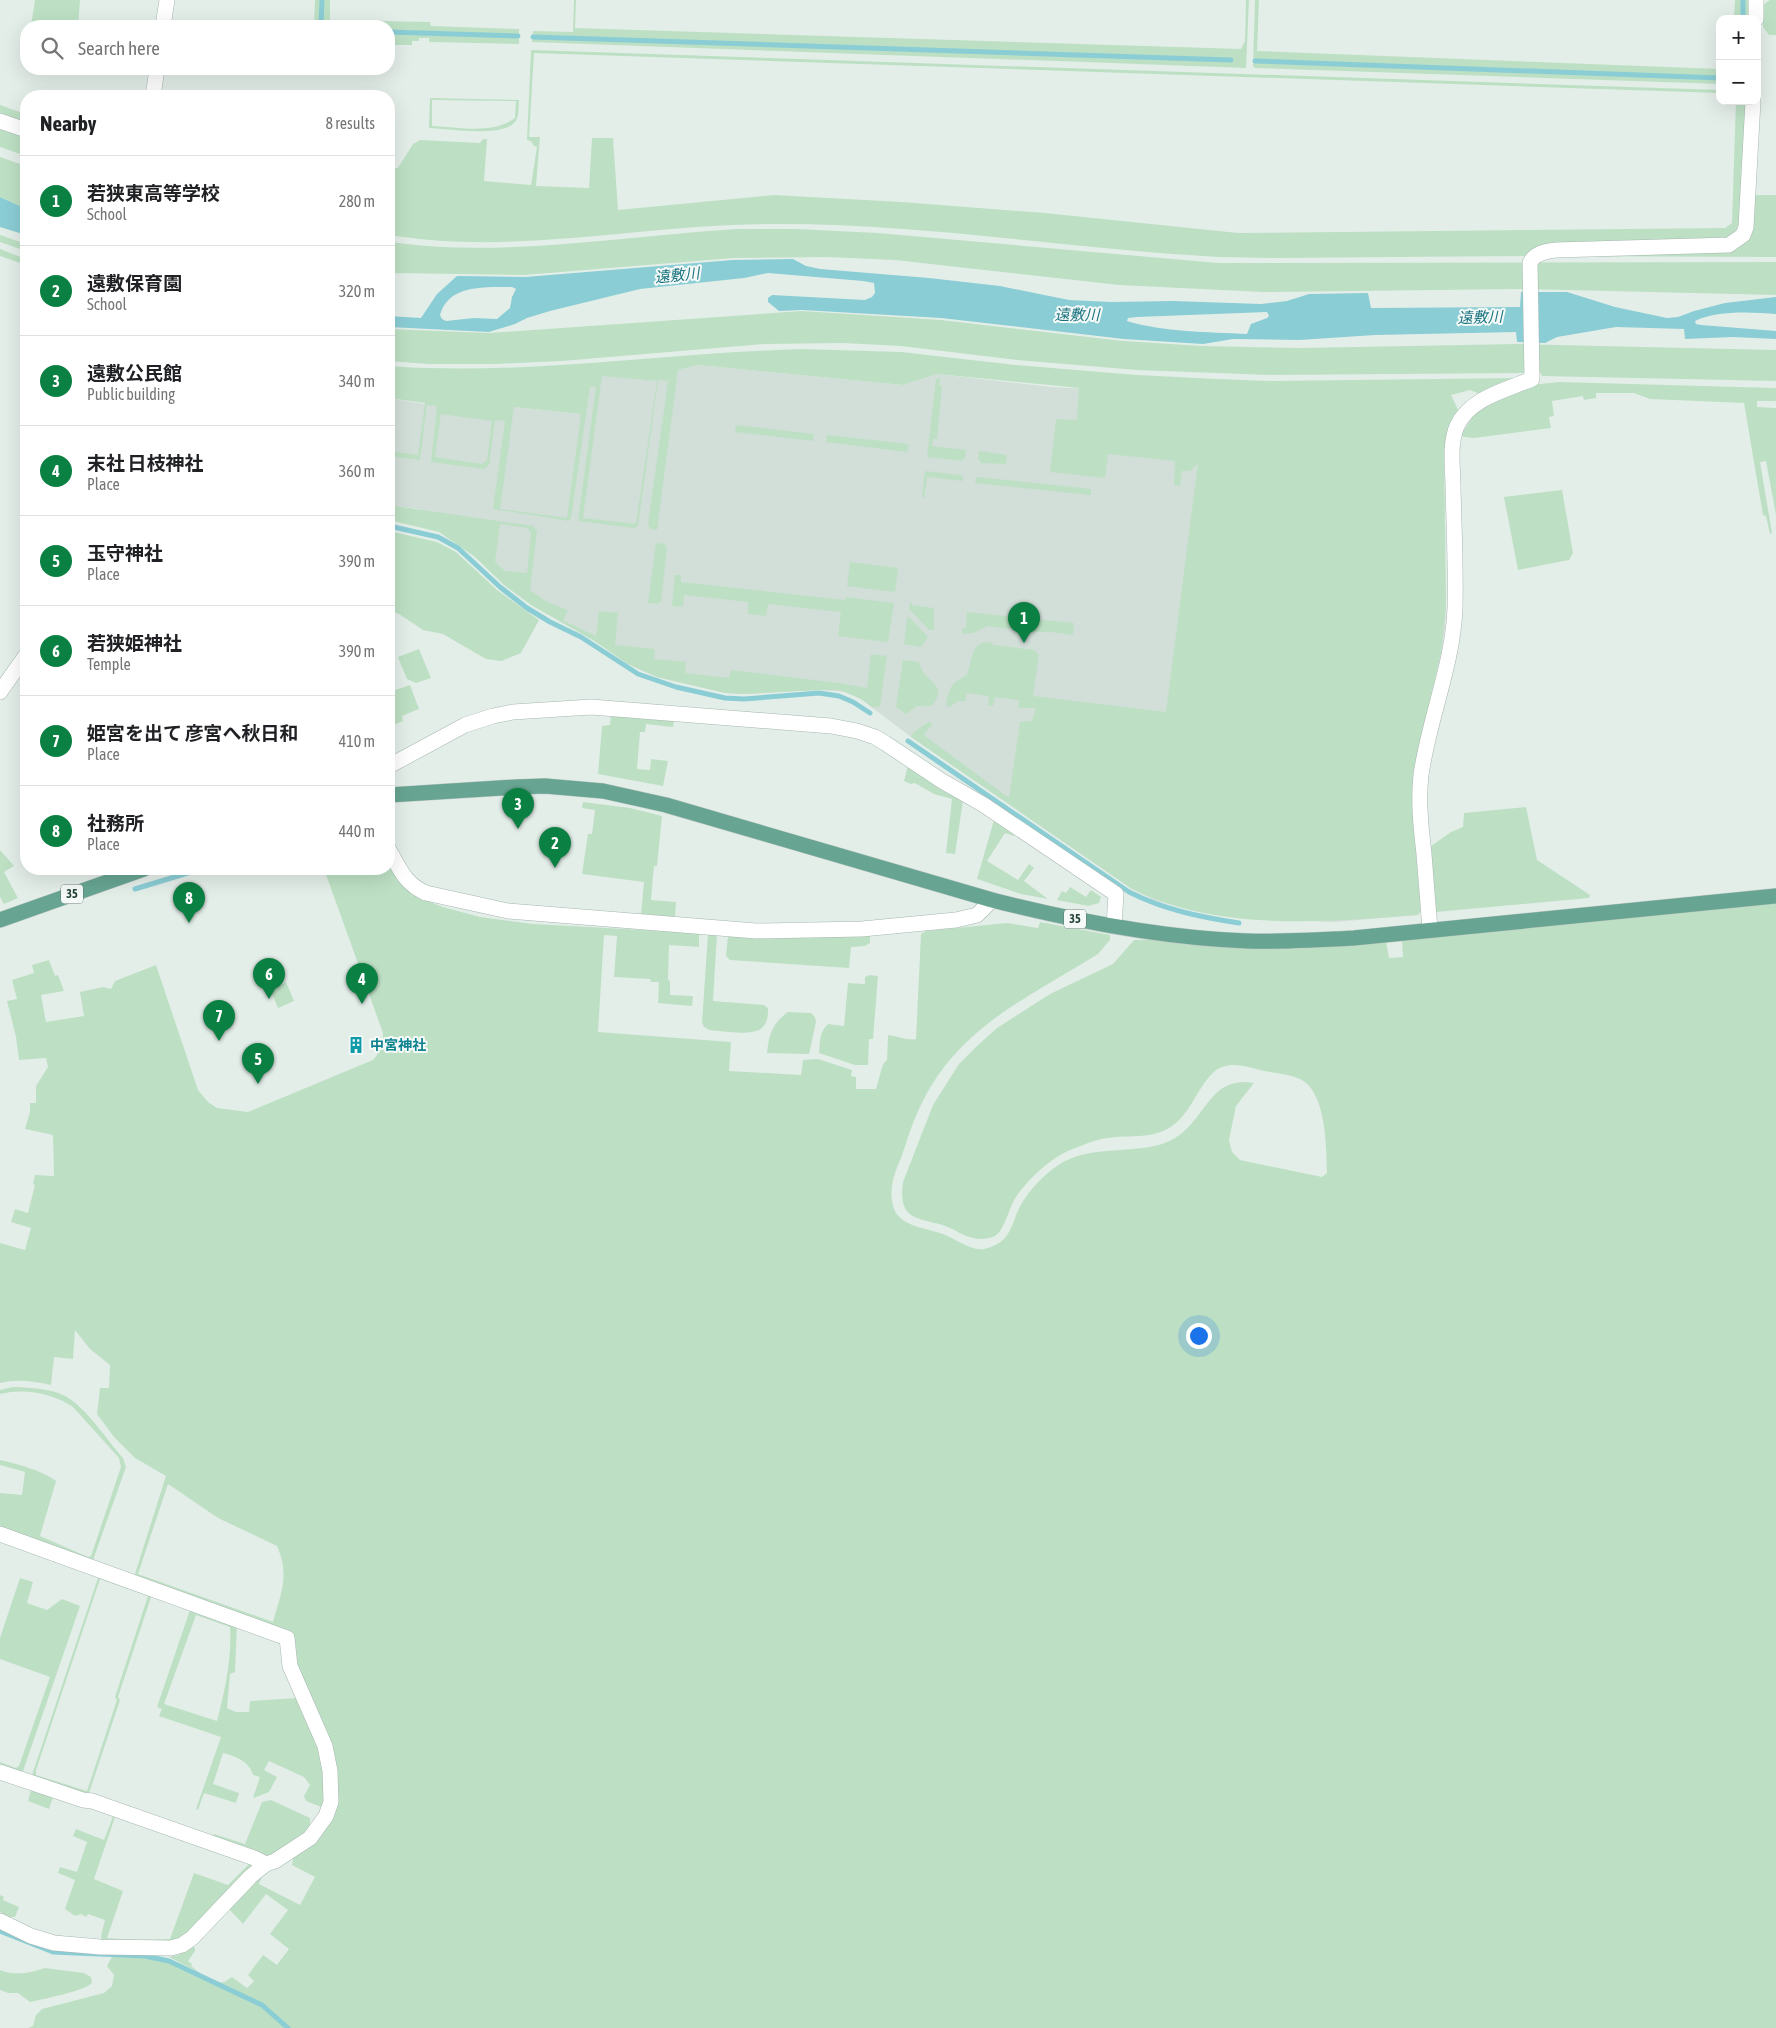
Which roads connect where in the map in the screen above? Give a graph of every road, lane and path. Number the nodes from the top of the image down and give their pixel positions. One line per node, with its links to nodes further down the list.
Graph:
1 (167, 0): 4 (street)
2 (1756, 0): 3 (street)
3 (1756, 15)
4 (164, 20)
5 (156, 75): 6 (street)
6 (154, 90)
7 (1753, 105): 20 (street)
8 (0, 121): 9 (street)
9 (20, 128)
10 (20, 664): 11 (street)
11 (0, 692)
12 (395, 763): 19 (street)
13 (395, 795): 17 (main road, 35)
14 (395, 860): 17 (street)
15 (127, 875): 18 (main road, 35)
16 (1776, 896): 20 (main road, 35)
17 (992, 900): 19 (main road, 35)
18 (0, 920)
19 (1114, 926): 20 (main road, 35)
20 (1430, 930)
21 (0, 1534): 23 (street)
22 (0, 1772): 23 (street)
23 (266, 1864): 24 (street)
24 (0, 1921)

